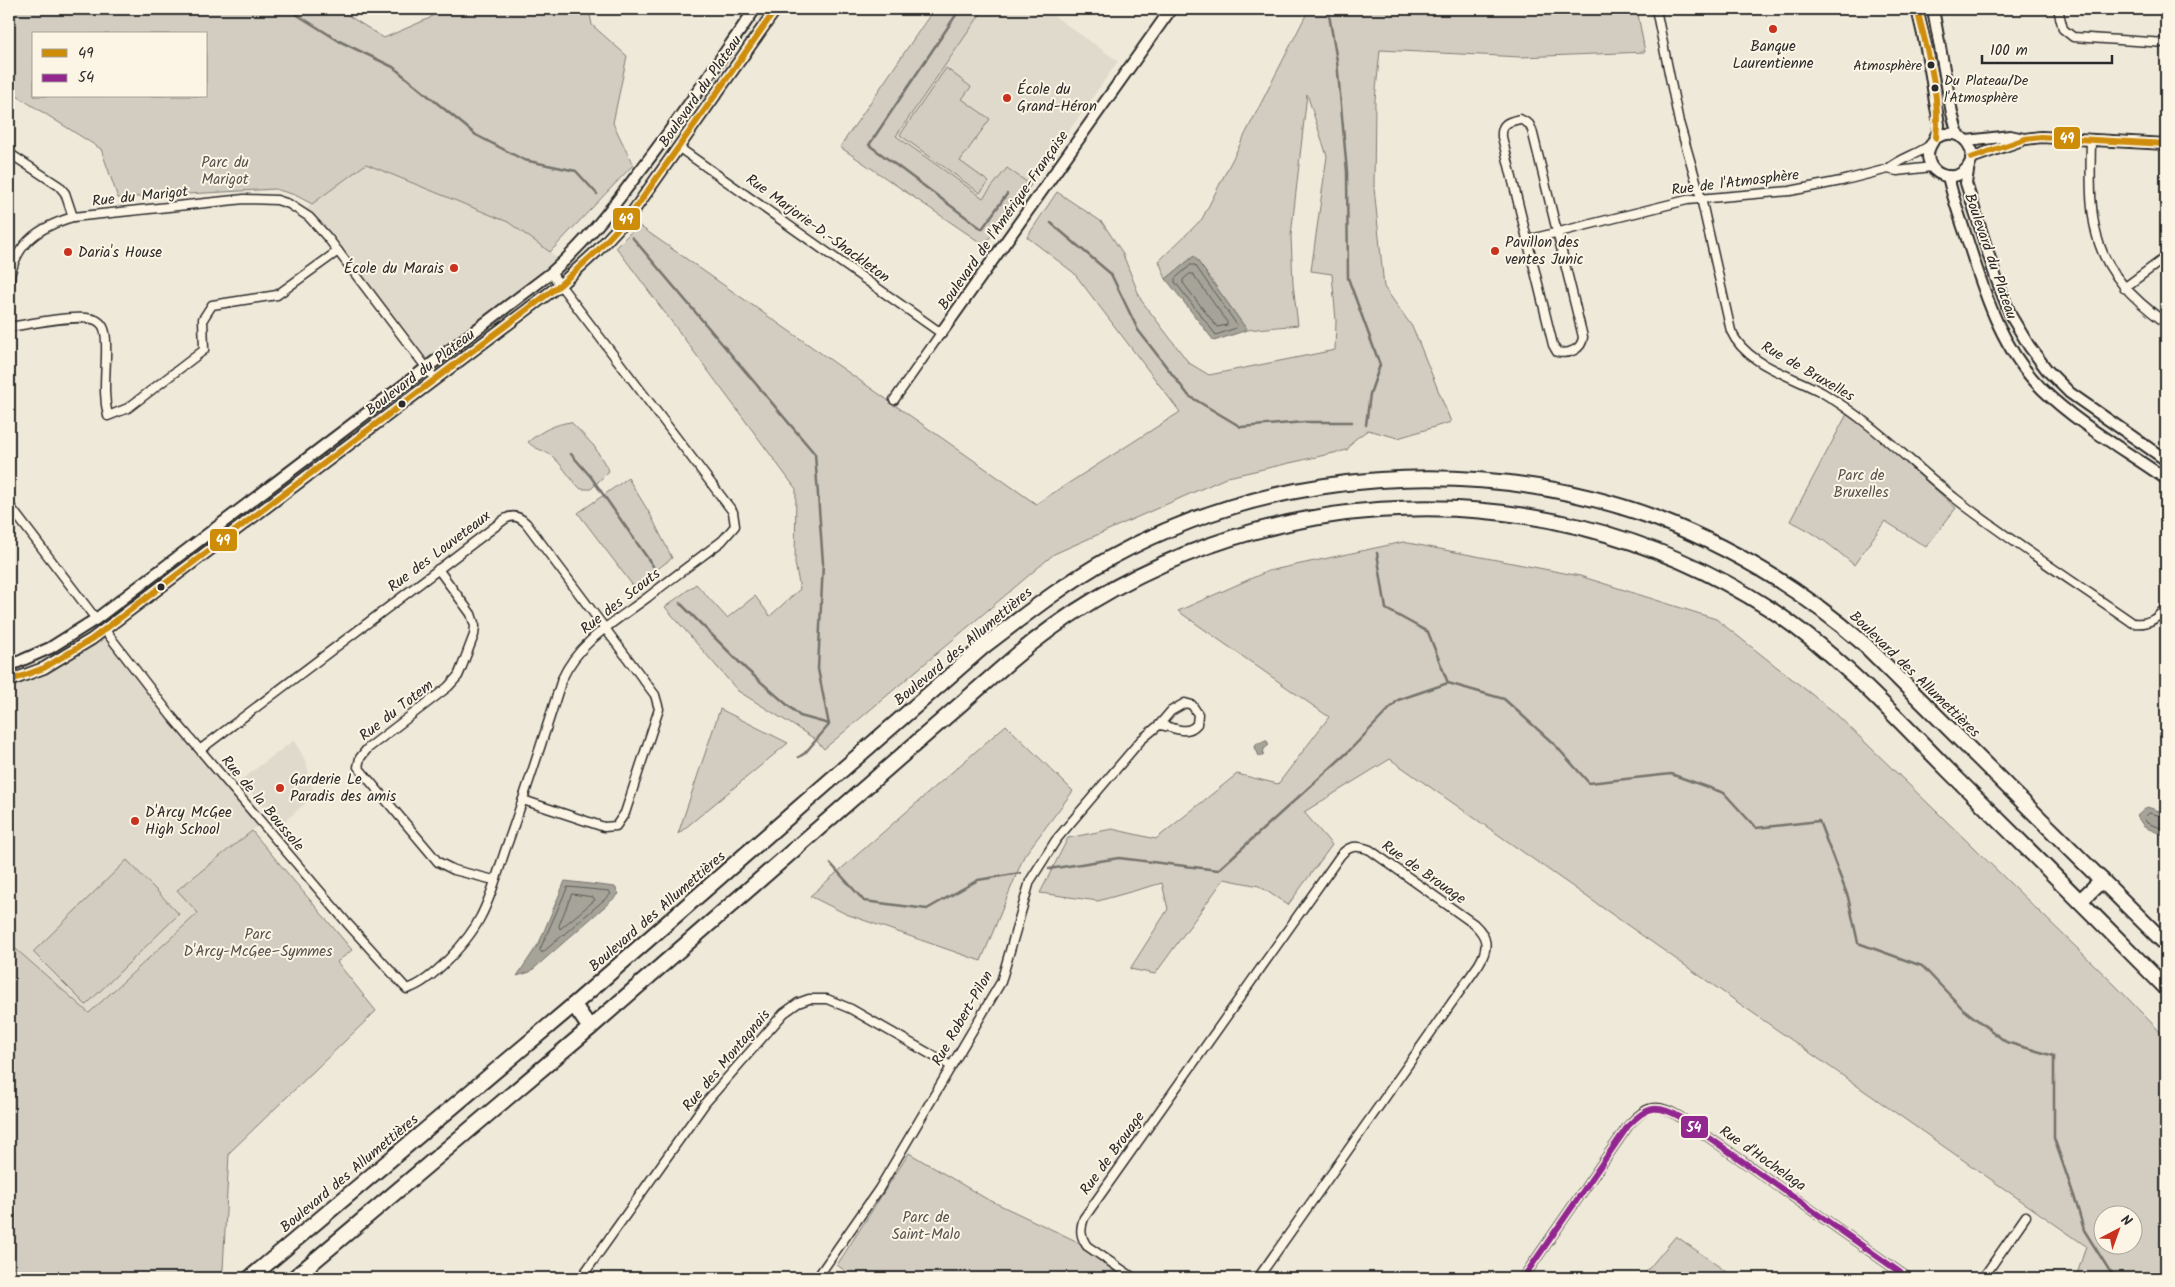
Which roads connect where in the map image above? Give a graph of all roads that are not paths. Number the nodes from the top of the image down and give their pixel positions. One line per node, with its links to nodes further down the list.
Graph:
1 (755, 9): 26 (main road, Boulevard du Plateau)
2 (776, 9): 14 (main road, Boulevard du Plateau)
3 (1171, 9): 32 (main road, Boulevard de l'Amérique-Française)
4 (1656, 9): 20 (street, Rue de Bruxelles)
5 (1917, 9): 12 (main road)
6 (1933, 9): 9 (main road)
7 (2058, 9): 8 (street)
8 (2166, 43)
9 (1962, 138): 10 (main road); 12 (main road); 16 (main road)
10 (2025, 139): 11 (main road); 16 (main road)
11 (2091, 140): 13 (main road); 29 (street)
12 (1933, 142): 17 (main road); 18 (street, Rue de l'Atmosphère)
13 (2166, 144)
14 (678, 147): 28 (main road, Boulevard du Plateau); 32 (street, Rue Marjorie-D.-Shackleton)
15 (9, 153): 21 (street)
16 (1970, 162): 19 (main road); 36 (main road, Boulevard du Plateau)
17 (1932, 167): 18 (street, Rue de l'Atmosphère); 19 (main road)
18 (1888, 169): 20 (street, Rue de l'Atmosphère)
19 (1948, 176): 37 (main road, Boulevard du Plateau)
20 (1701, 198): 22 (street, Rue de l'Atmosphère); 40 (street, Rue de Bruxelles)
21 (73, 217): 24 (street, Rue du Marigot); 27 (street, Rue du Marigot)
22 (1557, 233): 23 (street, Rue de l'Atmosphère); 23 (street); 23 (street)
23 (1528, 240)
24 (338, 251): 31 (street); 33 (street, Rue du Marigot)
25 (2166, 258): 29 (street)
26 (551, 273): 28 (street, Rue des Scouts); 33 (main road, Boulevard du Plateau)
27 (9, 284)
28 (561, 284): 34 (main road, Boulevard du Plateau); 42 (street, Rue des Scouts)
29 (2124, 288): 30 (street)
30 (2166, 322)
31 (9, 327)
32 (941, 333): 35 (street, Boulevard de l'Amérique-Française)
33 (426, 368): 34 (street, Rue du Marigot); 41 (main road, Boulevard du Plateau)
34 (435, 379): 43 (main road, Boulevard du Plateau)
35 (894, 400)
36 (2166, 460)
37 (2166, 479)
38 (9, 504): 41 (street)
39 (438, 569): 42 (street, Rue des Louveteaux); 47 (street, Rue des Louveteaux); 49 (street, Rue du Totem)
40 (2166, 606)
41 (96, 620): 43 (main road); 44 (main road, Boulevard du Plateau)
42 (605, 628): 48 (street, Rue des Scouts); 48 (street, Rue des Louveteaux)
43 (104, 630): 45 (main road, Boulevard du Plateau); 47 (street, Rue de la Boussole)
44 (9, 666)
45 (9, 681)
46 (1159, 725): 46 (street, Rue Robert-Pilon); 57 (street, Rue Robert-Pilon)
47 (201, 749): 54 (street, Rue de la Boussole)
48 (523, 800): 49 (street, Rue des Scouts)
49 (494, 880): 54 (street, Rue des Scouts)
50 (2102, 880): 51 (highway); 52 (highway, Boulevard des Allumettières); 55 (highway, Boulevard des Allumettières)
51 (2080, 901): 53 (highway); 56 (highway)
52 (2166, 944)
53 (2166, 988)
54 (407, 989)
55 (574, 1005): 56 (highway); 59 (highway, Boulevard des Allumettières)
56 (590, 1028): 60 (highway)
57 (951, 1066): 61 (street, Rue des Montagnais); 62 (street, Rue Robert-Pilon)
58 (2026, 1216): 67 (street)
59 (250, 1278)
60 (294, 1278)
61 (581, 1278)
62 (817, 1278)
63 (1134, 1278): 64 (street, Rue de Brouage)
64 (1258, 1278)
65 (1523, 1278): 66 (street, Rue d'Hochelaga)
66 (1908, 1278)
67 (1982, 1278)

